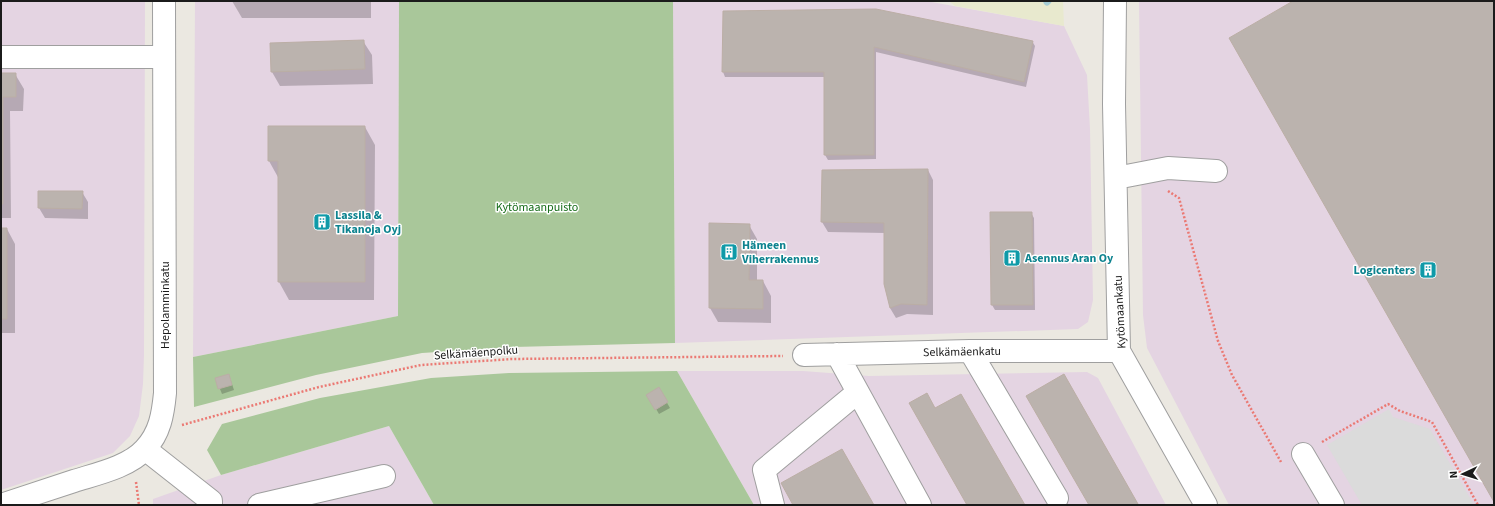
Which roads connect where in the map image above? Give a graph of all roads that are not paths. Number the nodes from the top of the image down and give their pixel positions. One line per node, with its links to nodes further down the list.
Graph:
1 (164, 1): 4 (street, Hepolamminkatu)
2 (1115, 1): 6 (street, Kytömaankatu)
3 (1, 57): 4 (street)
4 (164, 57): 12 (street, Hepolamminkatu)
5 (1216, 171): 6 (street)
6 (1116, 178): 8 (street, Kytömaankatu)
7 (970, 351): 8 (street, Selkämäenkatu); 9 (street, Selkämäenkatu); 15 (street)
8 (1119, 351): 21 (street, Kytömaankatu)
9 (837, 354): 10 (street, Selkämäenkatu); 11 (street)
10 (804, 355)
11 (858, 392): 19 (street); 20 (street)
12 (151, 441): 16 (street); 17 (street)
13 (1303, 454): 22 (street)
14 (384, 476): 18 (street)
15 (1057, 498)
16 (1, 505)
17 (211, 505)
18 (259, 505)
19 (773, 505)
20 (920, 505)
21 (1206, 505)
22 (1333, 505)

